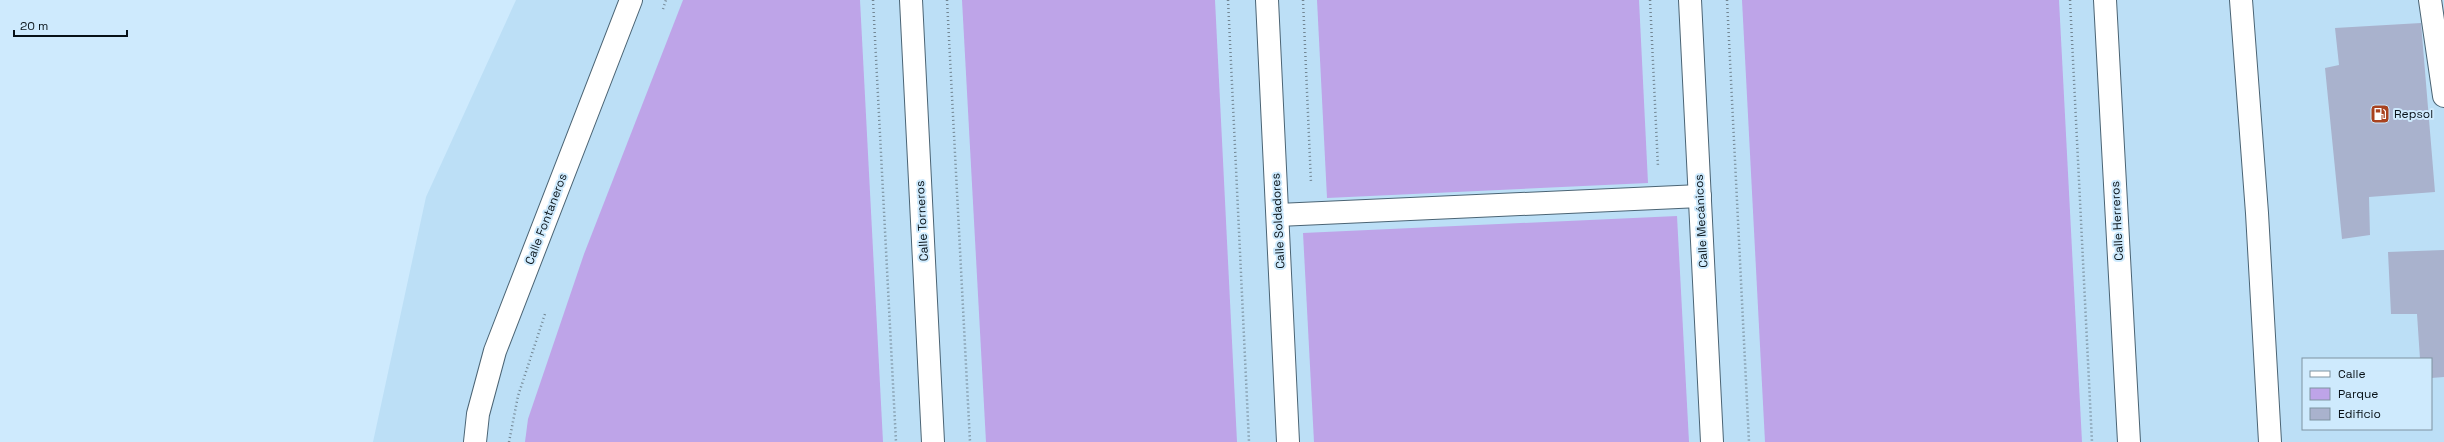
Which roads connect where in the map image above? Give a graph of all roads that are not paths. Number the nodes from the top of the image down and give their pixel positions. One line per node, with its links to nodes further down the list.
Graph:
1 (631, 0): 11 (street, Calle Fontaneros)
2 (911, 0): 12 (street, Calle Torneros)
3 (1267, 0): 10 (street, Calle Soldadores)
4 (1690, 0): 9 (street, Calle Mecánicos)
5 (2105, 0): 15 (street, Calle Herreros)
6 (2242, 0): 16 (street)
7 (2430, 0): 8 (street)
8 (2444, 96)
9 (1700, 196): 10 (street); 14 (street, Calle Mecánicos)
10 (1278, 215): 13 (street, Calle Soldadores)
11 (475, 442)
12 (933, 442)
13 (1288, 442)
14 (1712, 442)
15 (2129, 442)
16 (2270, 442)

